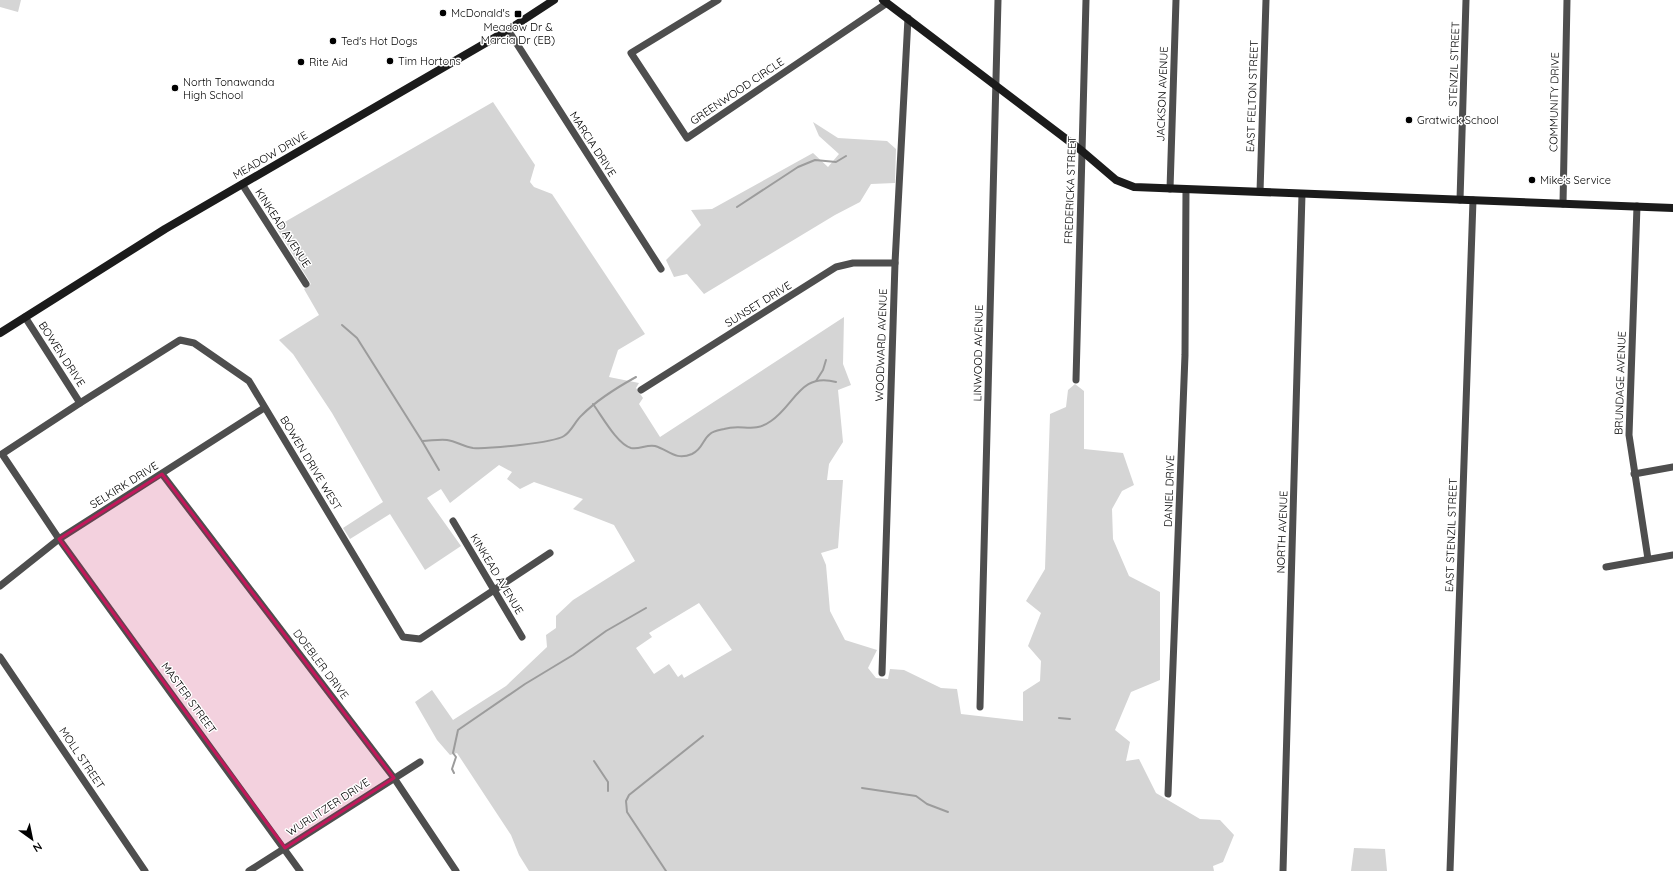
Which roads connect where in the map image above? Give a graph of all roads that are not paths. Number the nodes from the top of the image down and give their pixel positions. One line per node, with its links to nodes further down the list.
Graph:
1 (554, 0): 11 (street, MEADOW DRIVE)
2 (718, 0): 9 (street, GREENWOOD CIRCLE)
3 (998, 0): 12 (street, LINWOOD AVENUE)
4 (1086, 0): 13 (street, FREDERICKA STREET)
5 (1176, 0): 15 (street, JACKSON AVENUE)
6 (1266, 0): 17 (street, EAST FELTON STREET)
7 (1466, 0): 19 (street, STENZIL STREET)
8 (1567, 0): 21 (street, COMMUNITY DRIVE)
9 (885, 2): 10 (street)
10 (908, 18): 12 (street); 24 (street, WOODWARD AVENUE)
11 (508, 30): 14 (street, MEADOW DRIVE); 25 (street, MARCIA DRIVE)
12 (995, 86): 13 (street); 47 (street, LINWOOD AVENUE)
13 (1082, 151): 15 (street); 29 (street, FREDERICKA STREET)
14 (242, 184): 26 (street, KINKEAD AVENUE); 27 (street, MEADOW DRIVE)
15 (1170, 189): 16 (street)
16 (1186, 190): 17 (street); 50 (street, DANIEL DRIVE)
17 (1260, 192): 18 (street)
18 (1302, 194): 19 (street); 56 (street, NORTH AVENUE)
19 (1460, 200): 20 (street)
20 (1473, 200): 21 (street); 57 (street, EAST STENZIL STREET)
21 (1563, 204): 22 (street)
22 (1637, 206): 23 (street); 35 (street, BRUNDAGE AVENUE)
23 (1673, 208)
24 (895, 263): 30 (street, SUNSET DRIVE); 46 (street, WOODWARD AVENUE)
25 (661, 269)
26 (306, 284)
27 (24, 317): 28 (street, MEADOW DRIVE); 31 (street, BOWEN DRIVE)
28 (0, 333)
29 (1076, 380)
30 (641, 390)
31 (80, 402): 32 (street, BOWEN DRIVE WEST); 37 (street, MASTER STREET)
32 (264, 408): 34 (street, SELKIRK DRIVE); 43 (street, BOWEN DRIVE WEST)
33 (1673, 467): 35 (street)
34 (162, 474): 37 (street, SELKIRK DRIVE); 49 (street, DOEBLER DRIVE)
35 (1634, 474): 40 (street, BRUNDAGE AVENUE)
36 (453, 521): 43 (street, KINKEAD AVENUE)
37 (59, 539): 42 (street, SELKIRK DRIVE); 51 (street, MASTER STREET)
38 (550, 553): 43 (street)
39 (1673, 555): 40 (street)
40 (1648, 559): 41 (street)
41 (1606, 567)
42 (0, 586)
43 (494, 590): 44 (street, KINKEAD AVENUE)
44 (522, 637)
45 (0, 658): 52 (street, MOLL STREET)
46 (882, 673)
47 (980, 707)
48 (420, 762): 49 (street, WURLITZER DRIVE)
49 (394, 778): 51 (street, WURLITZER DRIVE); 55 (street, DOEBLER DRIVE)
50 (1168, 794)
51 (285, 848): 53 (street, WURLITZER DRIVE); 54 (street, MASTER STREET)
52 (145, 871)
53 (249, 871)
54 (300, 871)
55 (456, 871)
56 (1283, 871)
57 (1450, 871)

